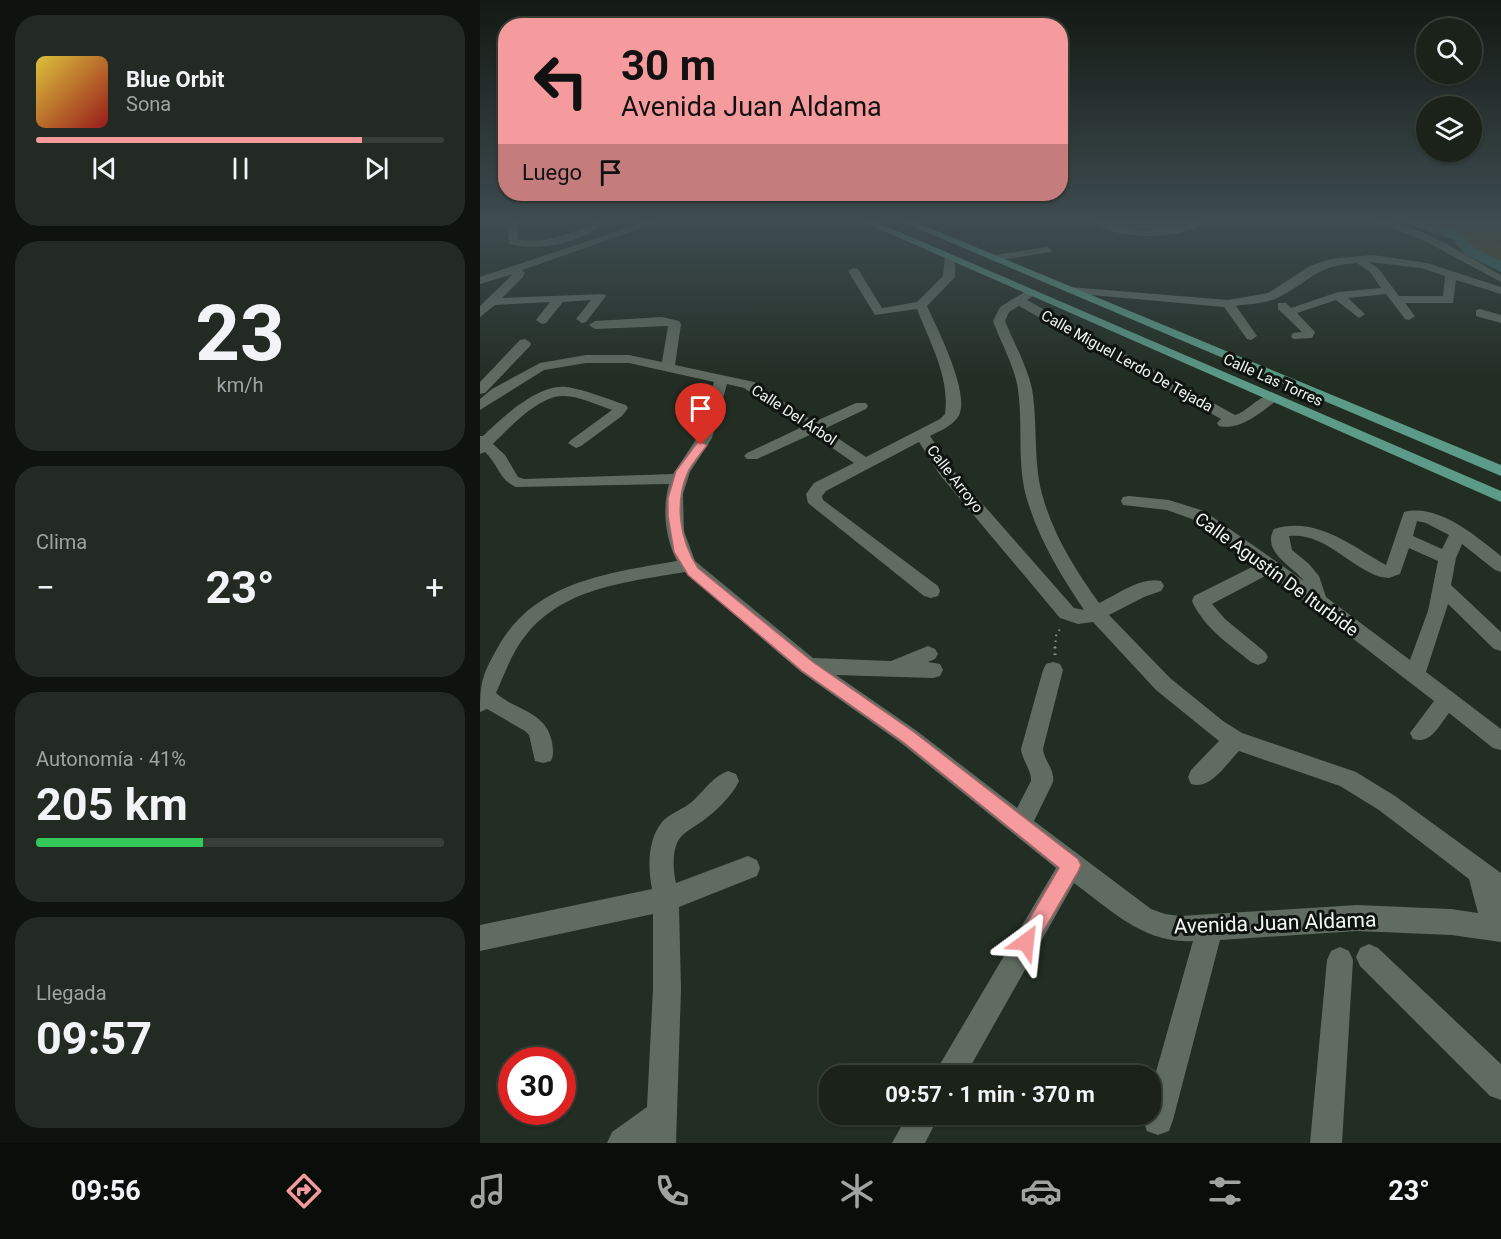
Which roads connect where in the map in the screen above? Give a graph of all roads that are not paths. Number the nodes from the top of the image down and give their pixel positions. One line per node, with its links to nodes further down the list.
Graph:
1 (497, 274): 11 (street)
2 (519, 274): 21 (street)
3 (856, 274): 20 (street)
4 (950, 274): 20 (street)
5 (983, 274): 15 (main road, Calle Las Torres)
6 (1033, 274): 12 (main road, Calle Las Torres)
7 (1304, 274): 16 (street)
8 (1377, 274): 14 (street)
9 (1451, 274): 14 (street)
10 (1455, 274): 13 (street)
11 (480, 280)
12 (1070, 290): 19 (street); 47 (main road, Calle Las Torres)
13 (1501, 291)
14 (1394, 295): 17 (street); 25 (street)
15 (1025, 296): 36 (main road, Calle Las Torres); 39 (street, Calle Miguel Lerdo De Tejada); 61 (street)
16 (1272, 296): 19 (street); 22 (street)
17 (1338, 296): 22 (street); 24 (street)
18 (560, 298): 21 (street); 26 (street); 28 (street)
19 (1228, 304): 31 (street)
20 (921, 305): 42 (street, Calle Arroyo)
21 (483, 309)
22 (1289, 312): 30 (street)
23 (1480, 313): 27 (street)
24 (1359, 314)
25 (1409, 316)
26 (582, 319)
27 (1501, 319)
28 (542, 320)
29 (595, 325): 33 (street)
30 (1303, 334)
31 (1251, 336)
32 (525, 344): 35 (street)
33 (668, 367): 34 (street, Calle Del Árbol); 37 (street, Calle Del Árbol)
34 (722, 379): 41 (street, Calle Del Árbol); 48 (street, Avenida Juan Aldama)
35 (480, 390)
36 (1271, 398): 39 (street); 49 (main road, Calle Las Torres)
37 (480, 406)
38 (861, 406): 41 (street)
39 (1235, 421): 40 (street)
40 (1218, 425)
41 (815, 428): 45 (street); 46 (street, Calle Del Árbol)
42 (921, 433): 46 (street); 61 (street, Calle Arroyo)
43 (576, 442): 44 (street)
44 (482, 444): 48 (street)
45 (752, 456)
46 (865, 463): 59 (street)
47 (1501, 471)
48 (679, 479): 54 (street, Avenida Juan Aldama)
49 (1501, 497)
50 (1129, 501): 56 (street, Calle Agustín De Iturbide)
51 (1458, 534): 52 (street); 53 (street); 55 (street)
52 (1403, 538): 53 (street); 60 (street)
53 (1447, 558): 58 (street)
54 (688, 565): 65 (street, Avenida Juan Aldama); 68 (street)
55 (1501, 566)
56 (1268, 567): 60 (street, Calle Agustín De Iturbide); 63 (street)
57 (1155, 586): 61 (street)
58 (1442, 587): 62 (street); 67 (street)
59 (930, 591)
60 (1317, 600): 67 (street, Calle Agustín De Iturbide)
61 (1087, 615): 71 (street)
62 (1501, 644)
63 (1258, 657)
64 (931, 662): 65 (street)
65 (808, 666): 76 (street, Avenida Juan Aldama)
66 (1053, 670): 76 (street)
67 (1413, 676): 69 (street, Calle Agustín De Iturbide)
68 (482, 699): 73 (street)
69 (1447, 700): 70 (street); 72 (street, Calle Agustín De Iturbide)
70 (1421, 733)
71 (1235, 740): 74 (street); 79 (street)
72 (1501, 741)
73 (543, 753)
74 (1199, 777)
75 (728, 781): 81 (street)
76 (1020, 825): 77 (street, Avenida Juan Aldama)
77 (1071, 865): 82 (street, Avenida Juan Aldama); 87 (street)
78 (748, 868): 81 (street)
79 (1480, 872): 80 (street); 83 (street)
80 (1501, 888)
81 (666, 899): 84 (street); 91 (street)
82 (1210, 928): 83 (street, Avenida Juan Aldama); 89 (street)
83 (1498, 928)
84 (480, 938)
85 (1369, 957): 88 (street)
86 (1340, 960): 94 (street)
87 (954, 1065)
88 (1501, 1085)
89 (1161, 1109)
90 (919, 1125): 93 (street)
91 (660, 1129): 92 (street)
92 (623, 1143)
93 (908, 1143)
94 (1326, 1143)

